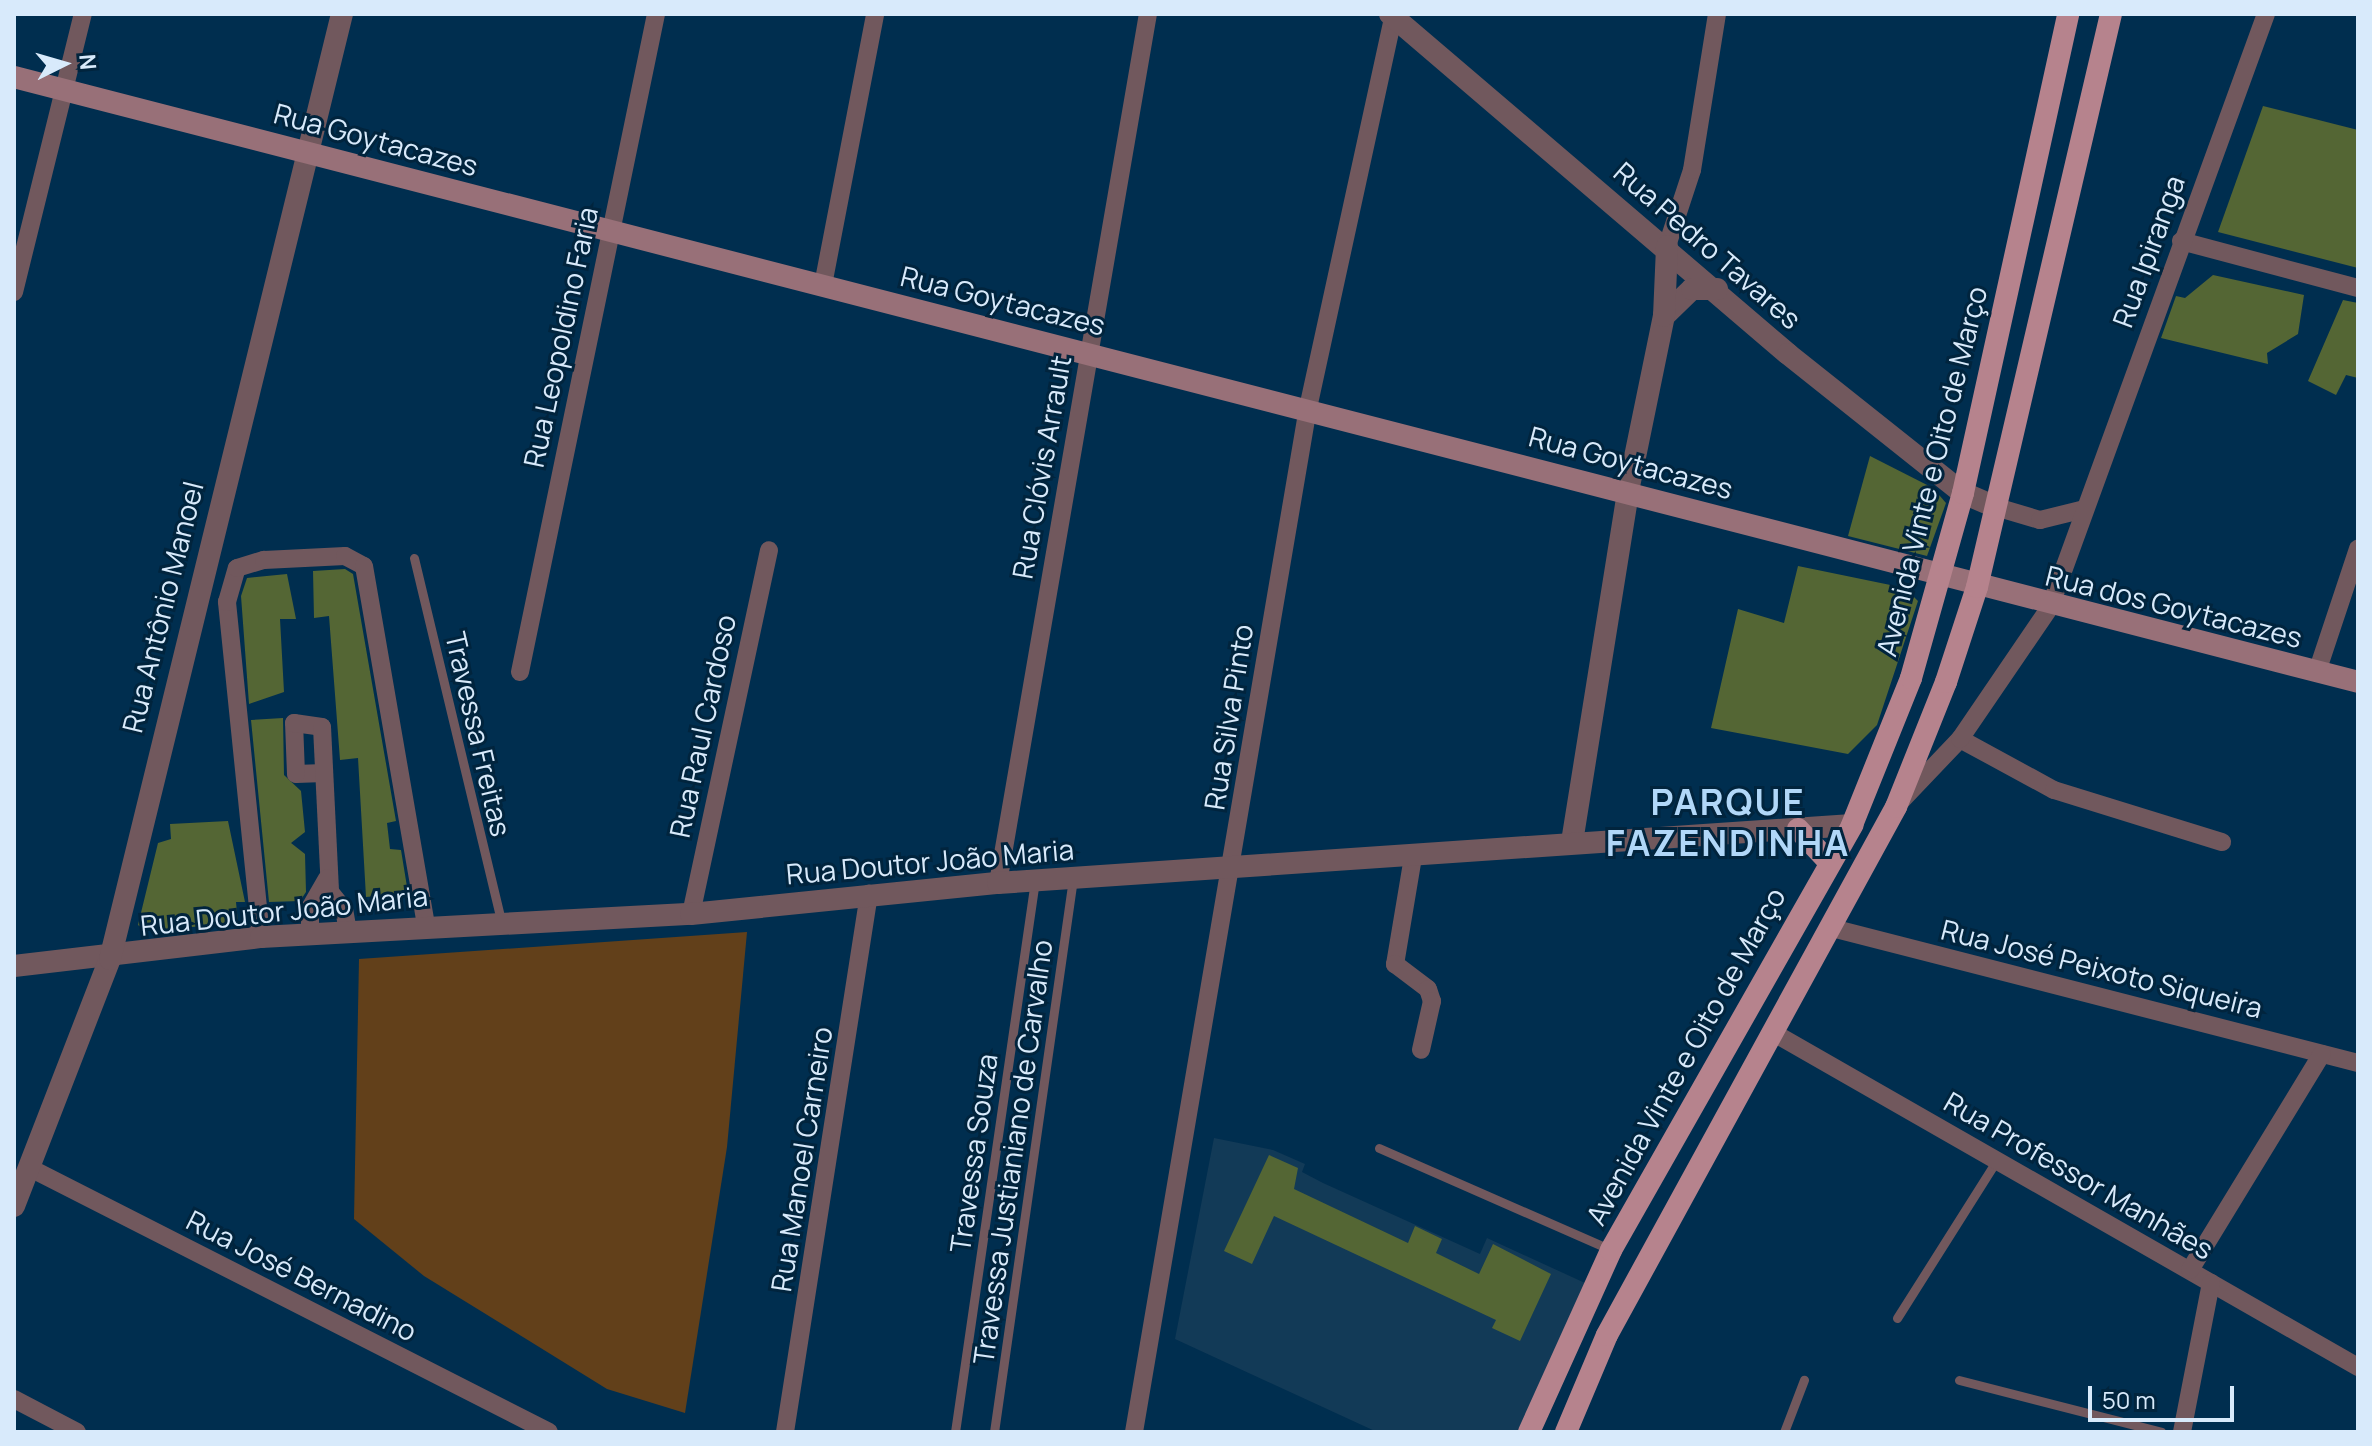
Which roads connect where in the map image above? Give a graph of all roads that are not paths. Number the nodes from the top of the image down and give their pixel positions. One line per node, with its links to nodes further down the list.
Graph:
1 (83, 14): 12 (street)
2 (342, 14): 13 (street, Rua Antônio Manoel)
3 (656, 14): 14 (street, Rua Leopoldino Faria)
4 (875, 14): 17 (street)
5 (1148, 14): 22 (street, Rua Clóvis Arrault)
6 (1717, 14): 16 (street)
7 (2068, 14): 25 (main road, Avenida Vinte e Oito de Março)
8 (2111, 14): 26 (main road)
9 (2266, 14): 15 (street, Rua Ipiranga)
10 (1392, 15): 16 (street, Rua Pedro Tavares); 23 (street, Rua Silva Pinto)
11 (14, 77): 12 (main road, Rua Goytacazes)
12 (64, 88): 13 (main road, Rua Goytacazes); 20 (street)
13 (307, 151): 14 (main road, Rua Goytacazes); 59 (street, Rua Antônio Manoel)
14 (610, 233): 17 (main road, Rua Goytacazes); 34 (street, Rua Leopoldino Faria)
15 (2181, 241): 18 (street); 27 (street, Rua Ipiranga)
16 (1667, 246): 19 (street, Rua Pedro Tavares); 21 (street)
17 (823, 285): 22 (main road, Rua Goytacazes)
18 (2358, 288)
19 (1717, 289): 21 (street); 25 (street, Rua Pedro Tavares)
20 (14, 292)
21 (1664, 316): 24 (street)
22 (1089, 352): 23 (main road, Rua Goytacazes); 50 (street, Rua Clóvis Arrault)
23 (1308, 408): 24 (main road, Rua Goytacazes); 46 (street, Rua Silva Pinto)
24 (1628, 491): 31 (main road, Rua Goytacazes); 42 (street)
25 (1963, 493): 26 (street, Rua Pedro Tavares); 31 (main road, Avenida Vinte e Oito de Março)
26 (1996, 507): 27 (street); 32 (main road)
27 (2085, 509): 33 (street, Rua Ipiranga)
28 (2358, 549): 35 (street)
29 (769, 550): 52 (street, Rua Raul Cardoso)
30 (414, 558): 53 (lane, Travessa Freitas)
31 (1943, 576): 32 (main road, Rua Goytacazes); 40 (main road, Avenida Vinte e Oito de Março)
32 (1977, 587): 33 (main road, Rua dos Goytacazes); 39 (main road)
33 (2050, 607): 35 (main road, Rua dos Goytacazes); 37 (street, Rua Ipiranga)
34 (520, 672)
35 (2317, 672): 36 (main road, Rua dos Goytacazes)
36 (2358, 682)
37 (1960, 739): 39 (street, Rua Ipiranga); 43 (street)
38 (324, 773): 47 (street)
39 (1896, 807): 40 (main road); 55 (main road)
40 (1852, 825): 41 (street, Rua Doutor João Maria); 45 (main road, Avenida Vinte e Oito de Março)
41 (1798, 829): 42 (street, Rua Doutor João Maria); 45 (main road)
42 (1572, 842): 44 (street, Rua Doutor João Maria)
43 (2222, 842)
44 (1413, 857): 46 (street, Rua Doutor João Maria); 62 (street)
45 (1829, 862): 69 (main road, Avenida Vinte e Oito de Março)
46 (1234, 871): 48 (street, Rua Doutor João Maria); 82 (street, Rua Silva Pinto)
47 (330, 876): 56 (street); 57 (street)
48 (1073, 878): 49 (street, Rua Doutor João Maria); 81 (lane, Travessa Justianiano de Carvalho)
49 (1035, 880): 50 (street, Rua Doutor João Maria); 80 (lane, Travessa Souza)
50 (998, 883): 51 (street, Rua Doutor João Maria)
51 (869, 894): 52 (street, Rua Doutor João Maria); 79 (street, Rua Manoel Carneiro)
52 (691, 914): 53 (street, Rua Doutor João Maria)
53 (501, 919): 54 (street, Rua Doutor João Maria)
54 (426, 926): 56 (street, Rua Doutor João Maria); 58 (street)
55 (1832, 928): 61 (main road); 63 (street, Rua José Peixoto Siqueira)
56 (348, 931): 57 (street, Rua Doutor João Maria)
57 (310, 934): 58 (street, Rua Doutor João Maria)
58 (261, 937): 59 (street, Rua Doutor João Maria)
59 (110, 959): 60 (street, Rua Doutor João Maria); 67 (street, Rua Antônio Manoel)
60 (14, 966)
61 (1772, 1032): 66 (street, Rua Professor Manhães); 84 (main road)
62 (1421, 1050)
63 (2322, 1054): 64 (street, Rua José Peixoto Siqueira); 70 (street)
64 (2358, 1063)
65 (1379, 1148): 69 (lane)
66 (1997, 1160): 70 (street, Rua Professor Manhães); 72 (lane)
67 (30, 1168): 68 (street, Rua Antônio Manoel); 78 (street, Rua José Bernadino)
68 (14, 1206)
69 (1611, 1250): 83 (main road, Avenida Vinte e Oito de Março)
70 (2190, 1270): 71 (street, Rua Professor Manhães)
71 (2211, 1283): 73 (street, Rua Professor Manhães); 87 (street)
72 (1897, 1318)
73 (2358, 1367)
74 (1804, 1380): 85 (lane)
75 (1959, 1380): 86 (lane)
76 (14, 1399): 77 (street)
77 (77, 1432)
78 (549, 1432)
79 (785, 1432)
80 (955, 1432)
81 (994, 1432)
82 (1134, 1432)
83 (1529, 1432)
84 (1566, 1432)
85 (1784, 1432)
86 (2161, 1432)
87 (2182, 1432)

